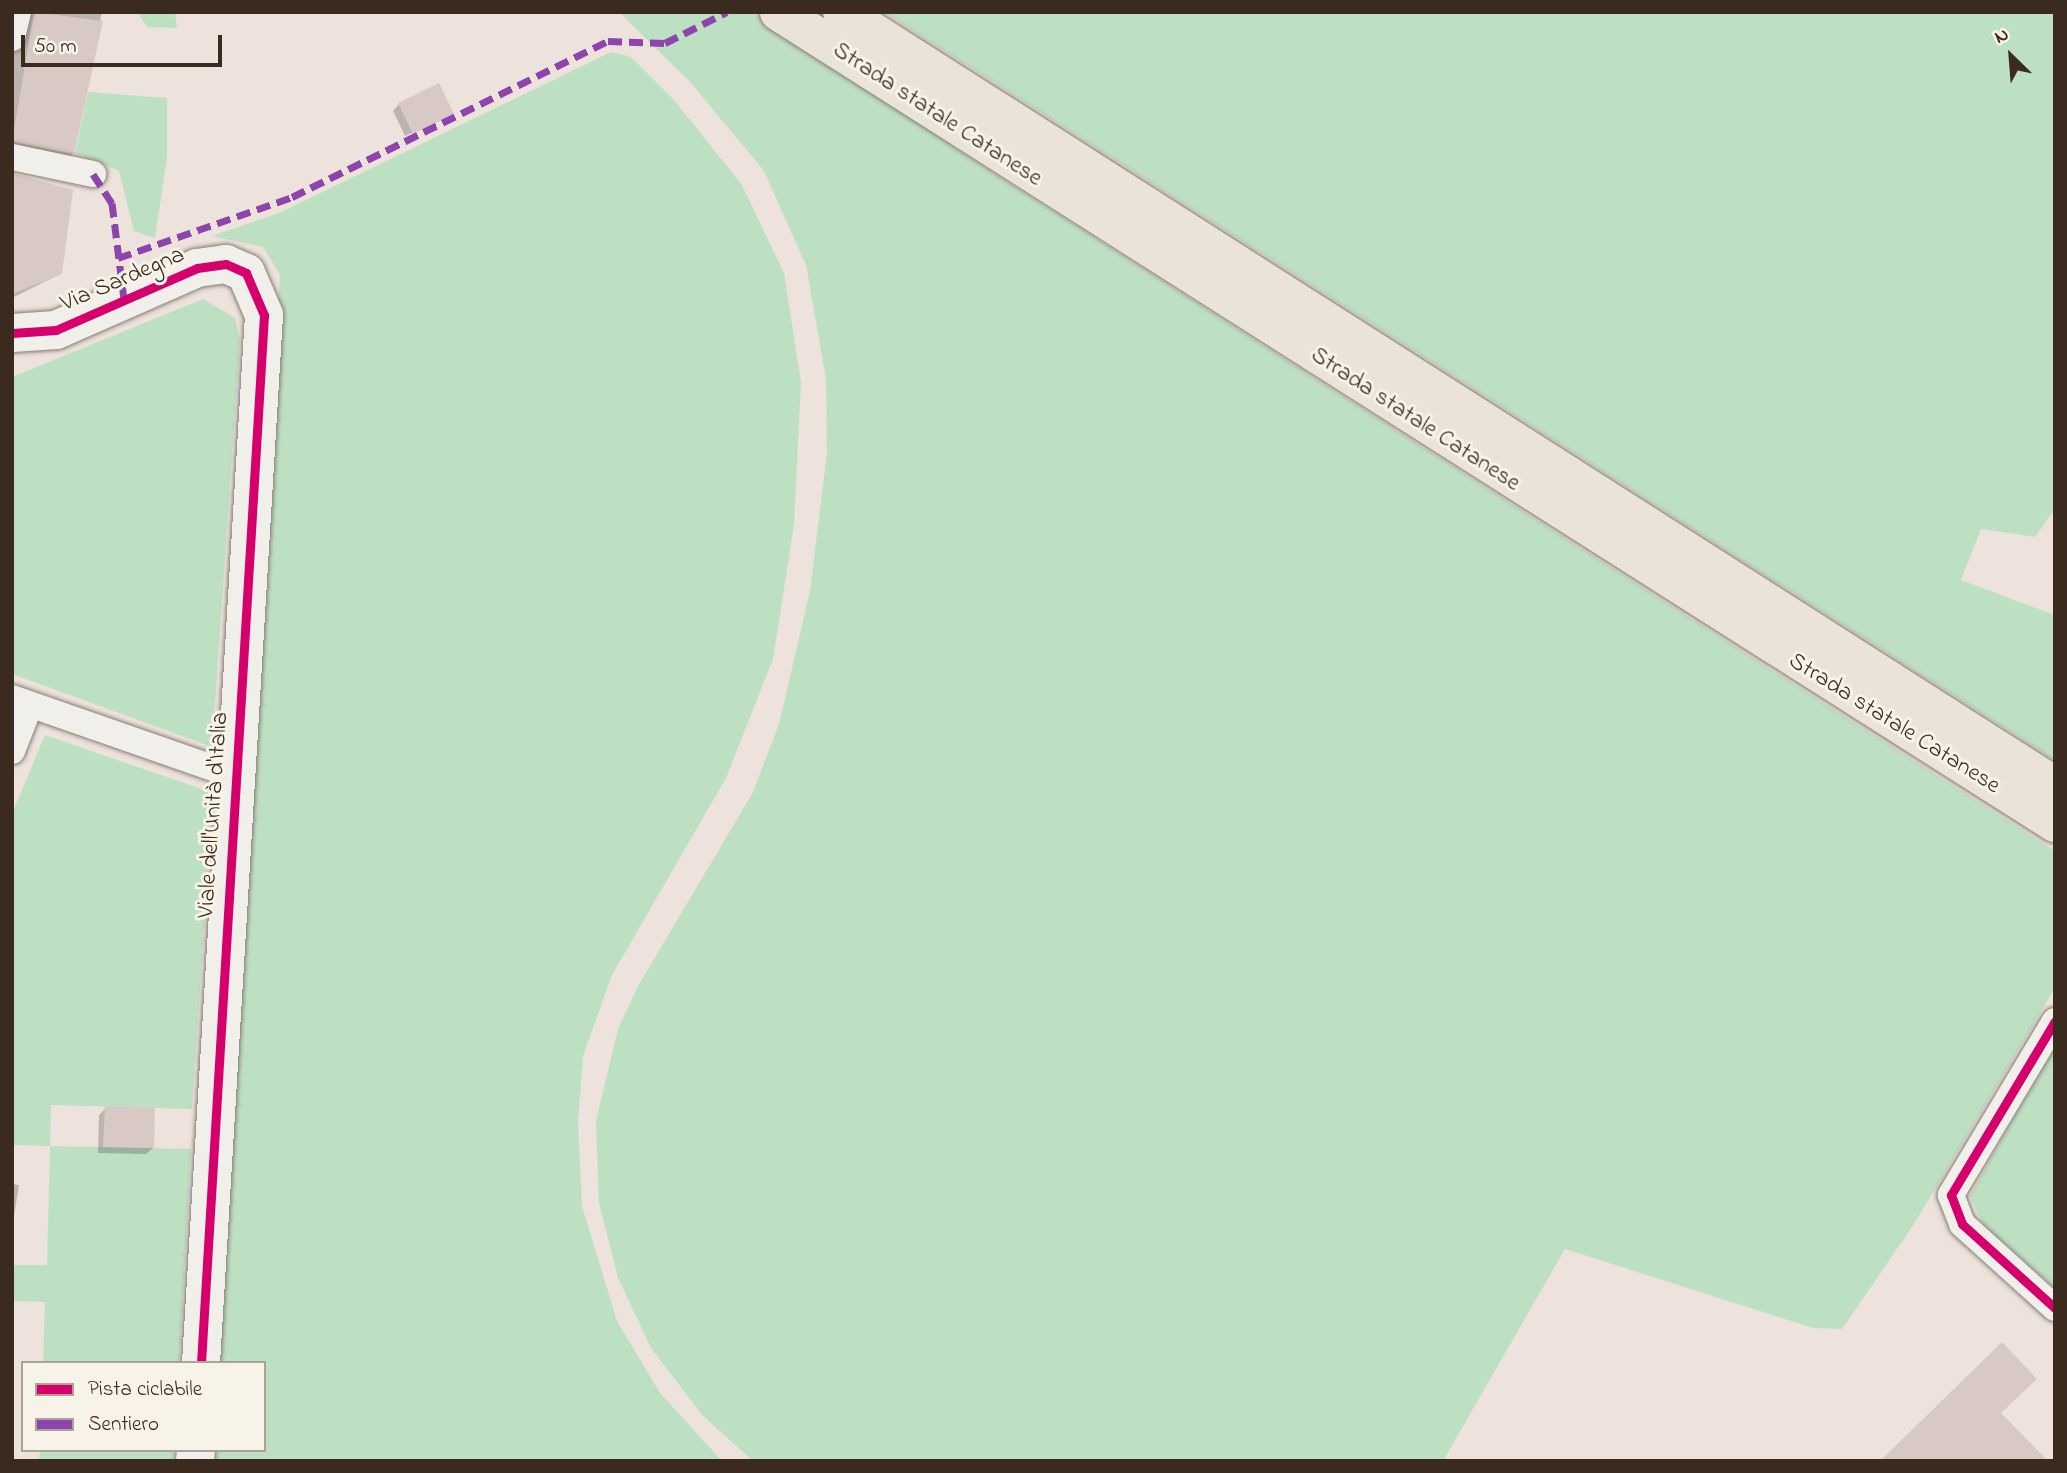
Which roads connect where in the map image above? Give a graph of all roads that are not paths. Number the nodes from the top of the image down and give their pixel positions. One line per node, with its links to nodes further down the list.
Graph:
1 (18, 12): 4 (street)
2 (779, 12): 13 (main road, Strada statale Catanese)
3 (842, 12): 12 (main road, Strada statale Catanese)
4 (12, 38)
5 (12, 157): 6 (street)
6 (93, 174)
7 (246, 274): 8 (street, Via Sardegna); 11 (street, Viale dell'Unità d'Italia)
8 (12, 333)
9 (21, 701): 10 (street); 11 (street)
10 (12, 751)
11 (236, 776): 16 (street, Viale dell'Unità d'Italia)
12 (2055, 786)
13 (2055, 823)
14 (2055, 1021): 15 (street)
15 (2055, 1308)
16 (201, 1361)

